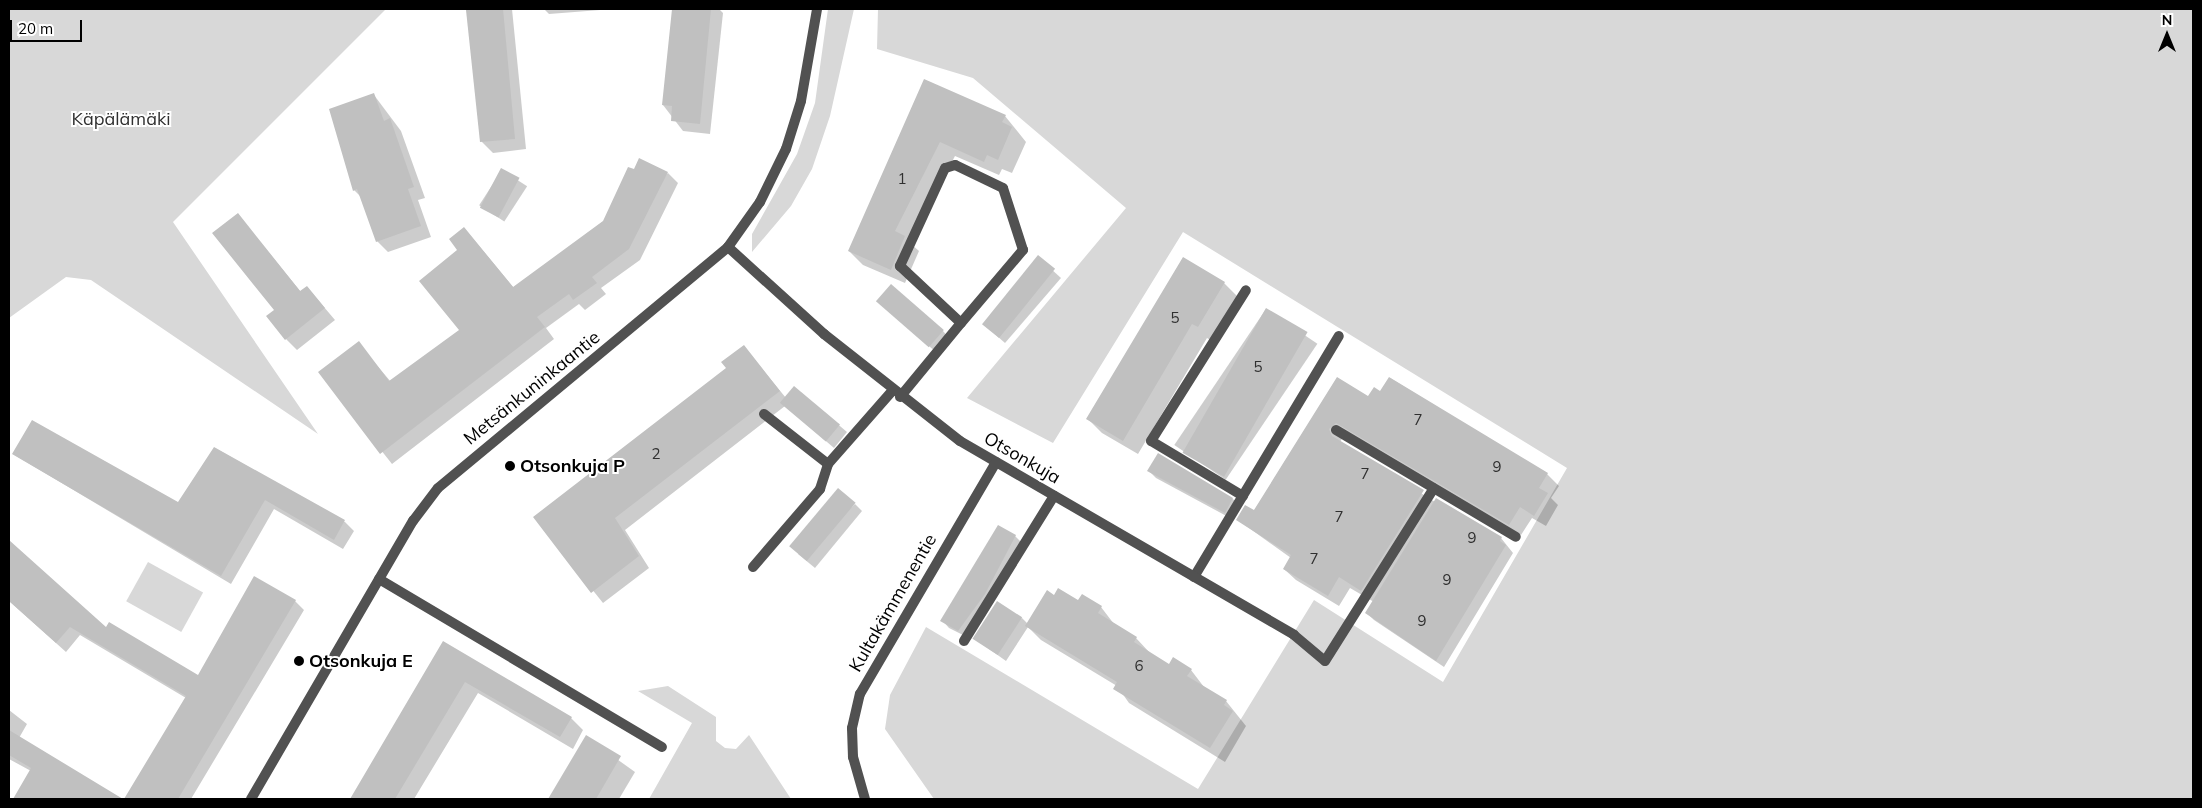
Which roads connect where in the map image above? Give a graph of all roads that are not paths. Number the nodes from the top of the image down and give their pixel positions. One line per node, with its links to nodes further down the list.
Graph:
1 (817, 9): 2 (street, Metsänkuninkaantie)
2 (728, 247): 6 (street, Otsonkuja); 17 (street, Metsänkuninkaantie)
3 (1246, 290): 13 (street)
4 (962, 324): 4 (street); 6 (street)
5 (1339, 336): 13 (street)
6 (896, 394): 9 (street, Otsonkuja); 10 (street)
7 (764, 414): 10 (street)
8 (1336, 430): 11 (street)
9 (996, 462): 12 (street, Otsonkuja); 21 (street, Kultakämmenentie)
10 (828, 464): 15 (street)
11 (1434, 488): 14 (street); 16 (street, Otsonkuja)
12 (1054, 496): 16 (street, Otsonkuja); 18 (street)
13 (1243, 496): 16 (street)
14 (1516, 537)
15 (753, 567)
16 (1194, 577)
17 (379, 579): 19 (street); 20 (street, Metsänkuninkaantie)
18 (964, 641)
19 (662, 747)
20 (251, 799)
21 (865, 799)

